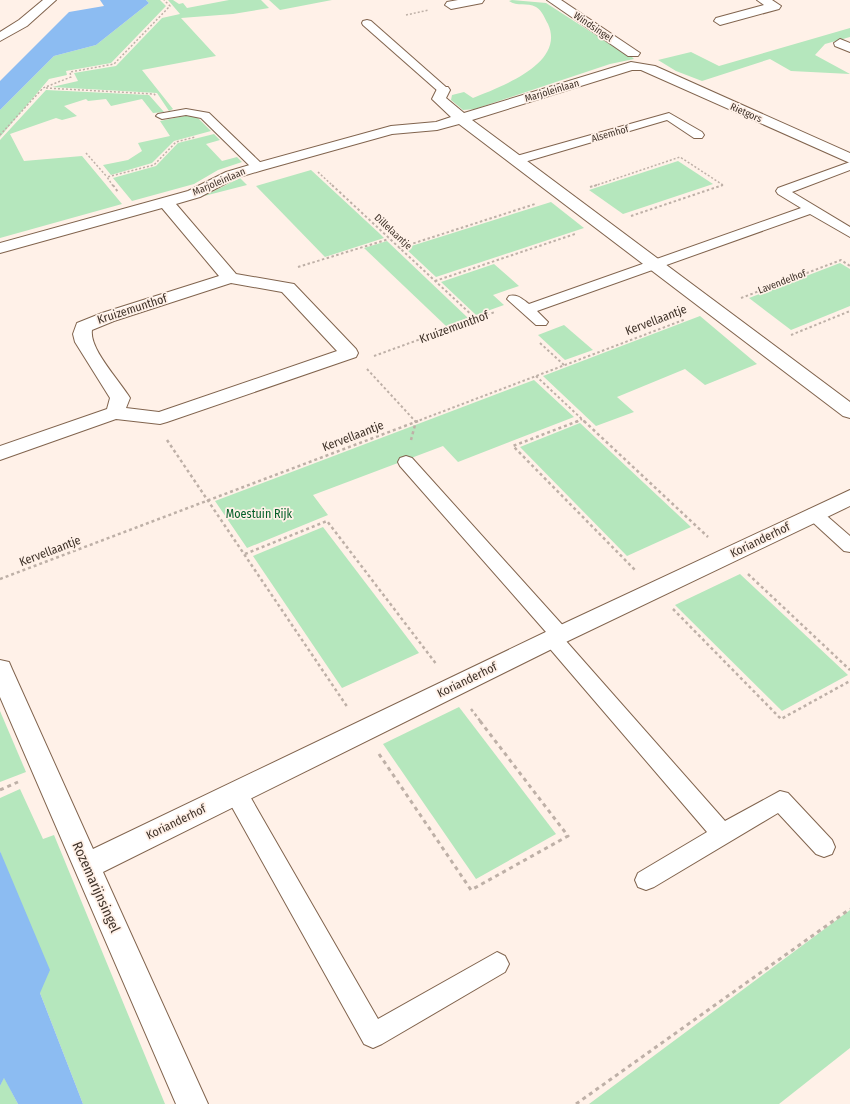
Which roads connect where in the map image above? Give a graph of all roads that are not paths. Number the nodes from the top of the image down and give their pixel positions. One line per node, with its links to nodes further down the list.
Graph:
1 (35, 0): 9 (street)
2 (50, 0): 9 (street)
3 (478, 0): 6 (street)
4 (553, 0): 10 (street, Windsingel)
5 (763, 0): 7 (street)
6 (451, 6)
7 (720, 21)
8 (367, 23): 12 (lane)
9 (1, 36)
10 (633, 53)
11 (642, 66): 14 (street, Marjoleinlaan); 16 (street, Rietgors)
12 (443, 90): 14 (street)
13 (165, 115): 19 (lane)
14 (462, 119): 17 (street); 19 (street, Marjoleinlaan)
15 (698, 135): 17 (lane, Alsemhof)
16 (850, 159)
17 (517, 160): 24 (street)
18 (850, 166): 21 (lane)
19 (258, 167): 20 (street, Marjoleinlaan)
20 (166, 202): 23 (street, Marjoleinlaan); 25 (street)
21 (811, 209): 22 (lane); 24 (lane)
22 (850, 233)
23 (0, 248)
24 (655, 265): 27 (lane); 29 (street)
25 (230, 278): 30 (street, Kruizemunthof); 30 (street, Kruizemunthof)
26 (514, 299): 27 (lane)
27 (527, 310): 28 (lane)
28 (541, 322)
29 (850, 412)
30 (115, 413): 31 (street)
31 (0, 453)
32 (406, 462): 36 (lane)
33 (850, 497): 34 (street, Korianderhof)
34 (814, 514): 35 (lane); 36 (street, Korianderhof)
35 (850, 546)
36 (556, 636): 38 (street, Korianderhof); 39 (lane)
37 (0, 670): 41 (street, Rozemarijnsingel)
38 (236, 793): 41 (street, Korianderhof); 43 (lane)
39 (722, 834): 40 (lane); 42 (lane)
40 (824, 847)
41 (86, 866): 44 (street, Rozemarijnsingel)
42 (646, 880)
43 (497, 964)
44 (192, 1104)

